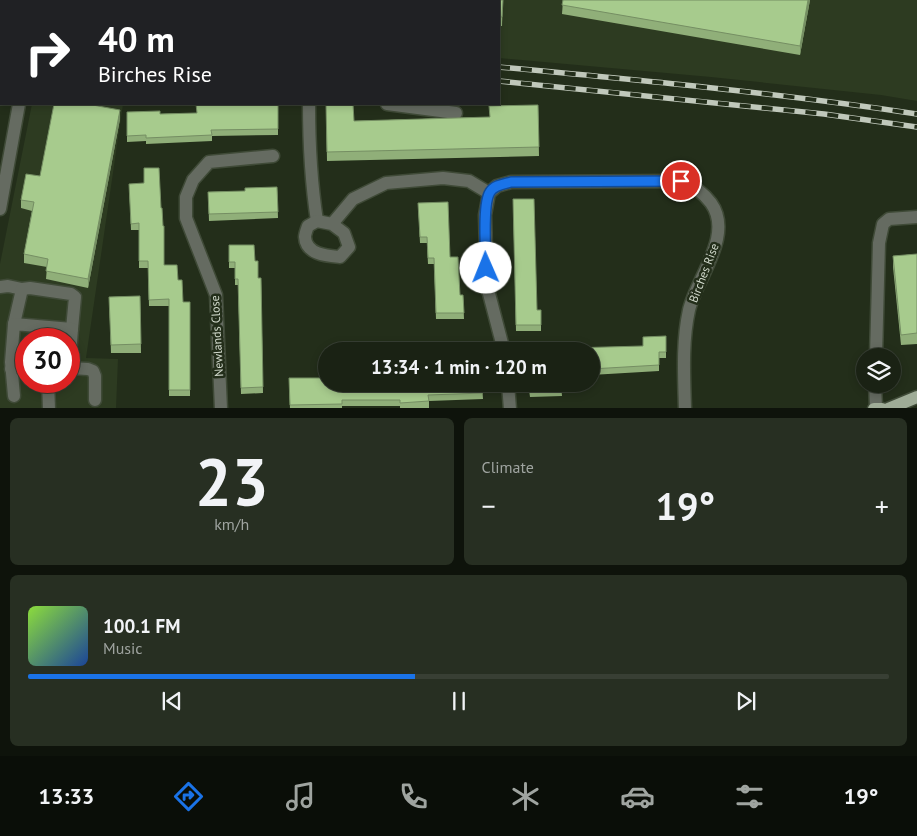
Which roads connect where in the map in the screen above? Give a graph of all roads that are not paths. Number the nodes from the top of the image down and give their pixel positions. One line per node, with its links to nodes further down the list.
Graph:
1 (19, 105): 7 (street)
2 (309, 105): 9 (street)
3 (395, 105): 4 (street)
4 (456, 113)
5 (273, 156): 28 (street, Newlands Close)
6 (489, 193): 10 (street); 16 (street); 30 (street, Birches Rise)
7 (0, 209)
8 (917, 217): 17 (street)
9 (317, 221): 10 (street); 10 (street)
10 (332, 224)
11 (0, 287): 12 (street)
12 (22, 289): 13 (street); 15 (street)
13 (14, 324): 14 (street); 18 (street)
14 (60, 328)
15 (72, 328)
16 (502, 342)
17 (876, 348)
18 (11, 369): 19 (street); 24 (street)
19 (15, 369)
20 (80, 369): 26 (street)
21 (509, 392): 29 (street)
22 (48, 393): 27 (street)
23 (877, 393): 31 (street)
24 (14, 396)
25 (917, 397): 31 (main road)
26 (95, 400)
27 (49, 408)
28 (221, 408)
29 (510, 408)
30 (685, 408)
31 (880, 408)

